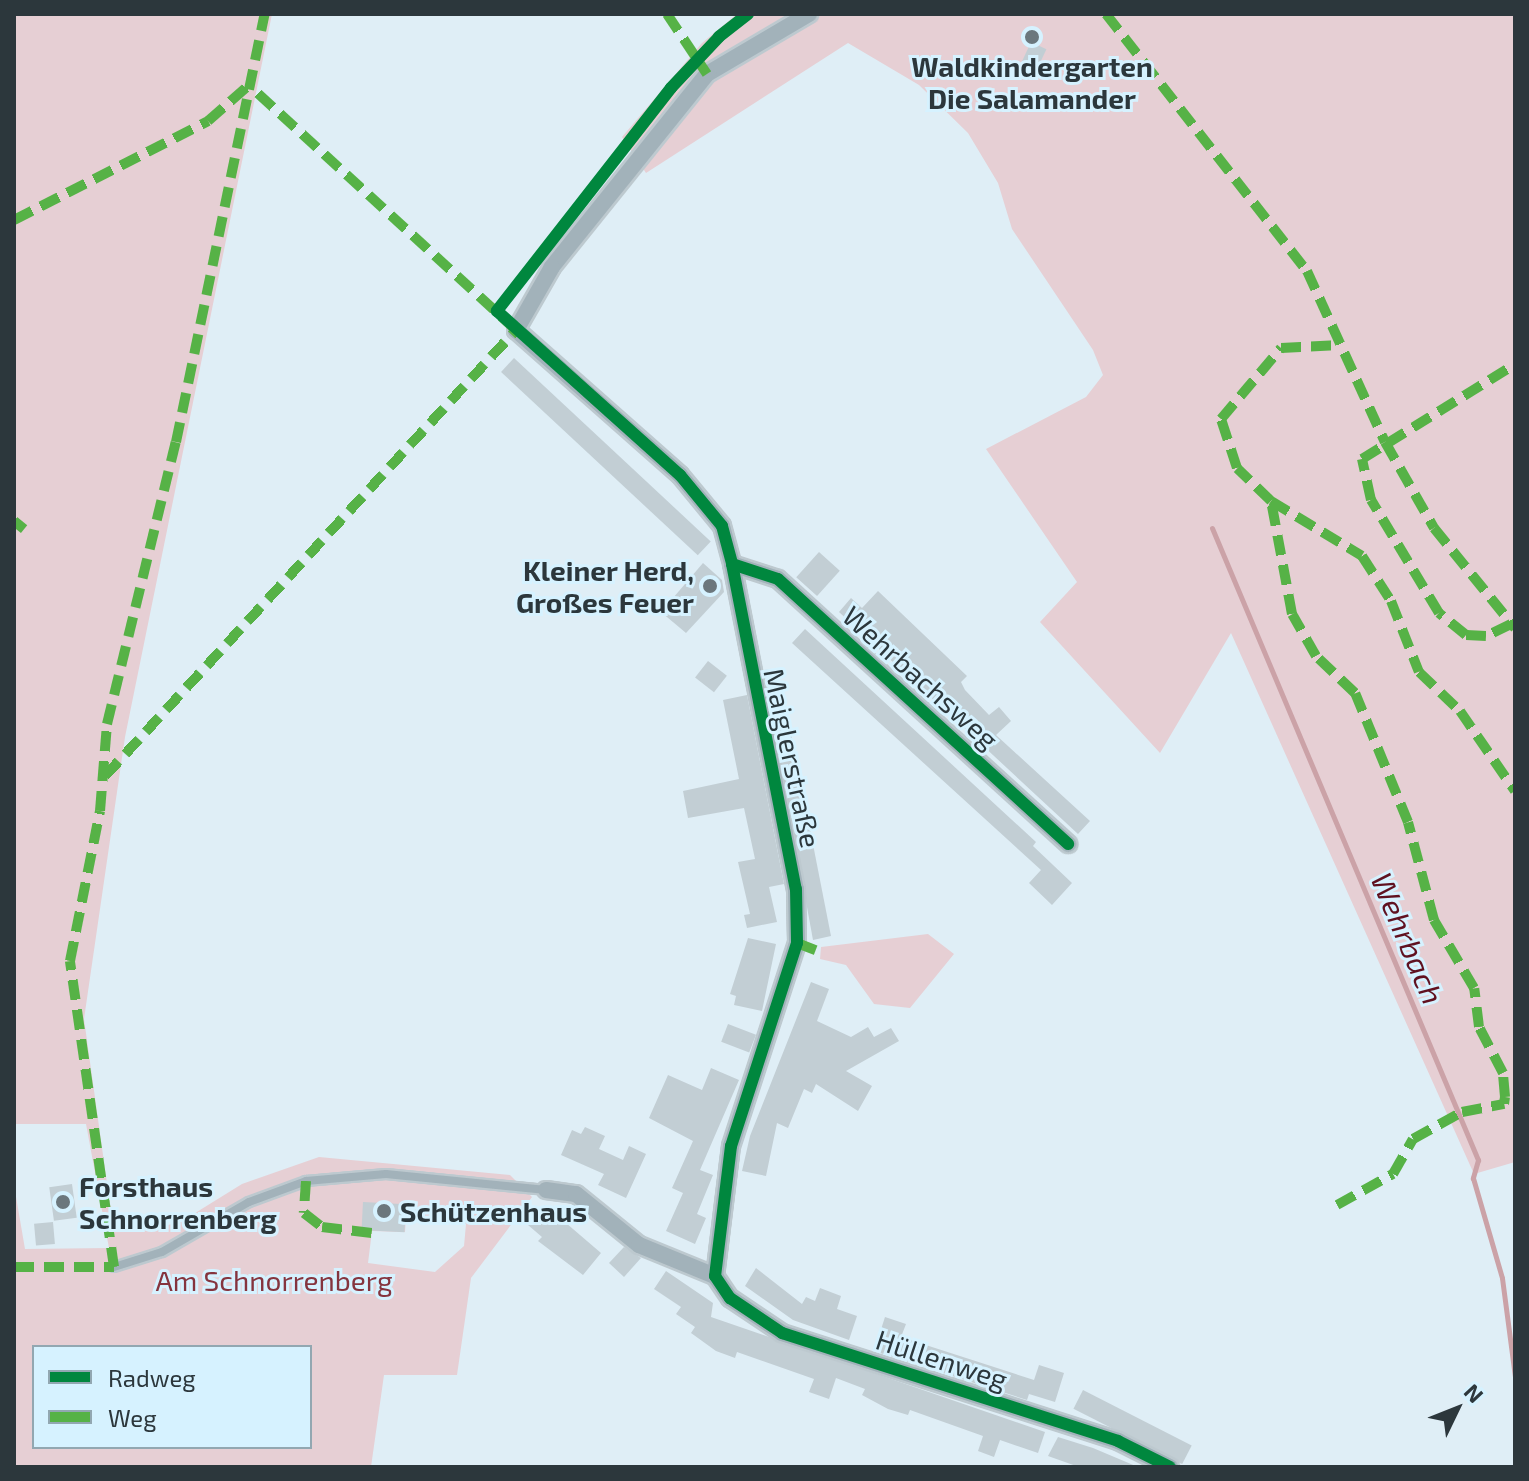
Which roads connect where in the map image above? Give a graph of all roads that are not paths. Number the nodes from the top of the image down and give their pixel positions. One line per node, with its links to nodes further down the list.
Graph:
1 (809, 14): 2 (street, Maiglerstraße)
2 (732, 564): 3 (street, Wehrbachsweg); 6 (street, Maiglerstraße)
3 (1068, 844)
4 (546, 1190): 5 (lane); 6 (street, Hüllenweg)
5 (114, 1267)
6 (715, 1276): 7 (street, Hüllenweg)
7 (1170, 1467)

